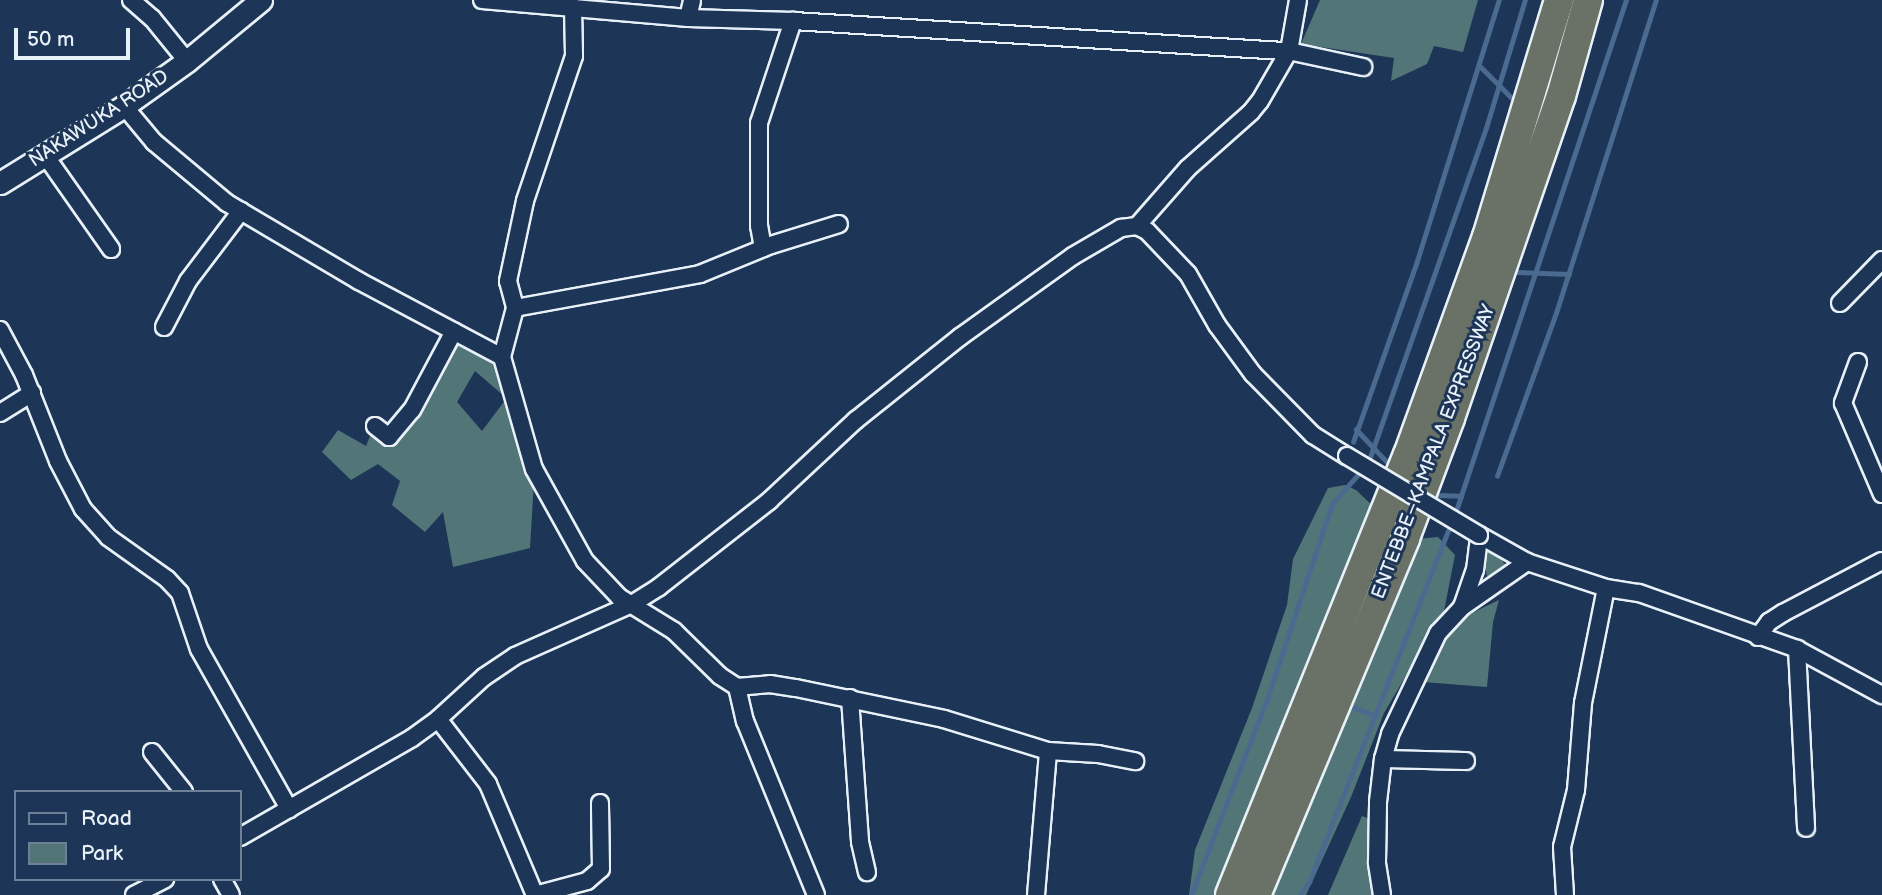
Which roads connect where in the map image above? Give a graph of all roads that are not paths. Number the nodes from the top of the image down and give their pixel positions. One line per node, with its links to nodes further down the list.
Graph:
1 (131, 0): 12 (street)
2 (261, 0): 12 (main road, NAKAWUKA ROAD)
3 (482, 0): 8 (street)
4 (692, 0): 9 (street)
5 (1298, 0): 11 (street)
6 (1559, 0): 61 (highway, ENTEBBE–KAMPALA EXPRESSWAY)
7 (1588, 0): 62 (highway, ENTEBBE–KAMPALA EXPRESSWAY)
8 (573, 7): 9 (street); 24 (street)
9 (688, 18): 10 (street)
10 (793, 21): 11 (street); 20 (street)
11 (1289, 51): 13 (street); 19 (street)
12 (187, 61): 14 (main road, NAKAWUKA ROAD)
13 (1363, 67)
14 (124, 106): 15 (main road, NAKAWUKA ROAD); 17 (street)
15 (45, 155): 16 (main road, NAKAWUKA ROAD); 21 (street)
16 (0, 183)
17 (241, 211): 25 (street); 27 (street)
18 (839, 224): 20 (street)
19 (1137, 226): 34 (street, bridge); 38 (street)
20 (762, 248): 24 (street)
21 (111, 249)
22 (1882, 260): 23 (street)
23 (1840, 303)
24 (515, 308): 28 (street)
25 (164, 327)
26 (0, 330): 30 (street)
27 (454, 331): 28 (street); 32 (street)
28 (502, 357): 38 (street)
29 (1858, 362): 33 (street)
30 (32, 393): 31 (street); 53 (street)
31 (0, 413)
32 (375, 426)
33 (1882, 494)
34 (1479, 535): 36 (street); 39 (street)
35 (1882, 561): 40 (street)
36 (1527, 562): 37 (street); 39 (street)
37 (1606, 588): 40 (street); 64 (street)
38 (632, 604): 42 (street); 45 (street)
39 (1461, 607): 48 (street)
40 (1758, 637): 41 (street)
41 (1797, 649): 43 (street); 54 (street)
42 (737, 687): 44 (street); 59 (street)
43 (1882, 695)
44 (850, 698): 46 (street); 56 (street)
45 (439, 719): 52 (street); 53 (street)
46 (1048, 751): 49 (street); 60 (street)
47 (152, 752): 51 (street)
48 (1383, 759): 50 (street); 63 (street)
49 (1135, 761)
50 (1466, 761)
51 (182, 790)
52 (600, 803)
53 (289, 809): 55 (street)
54 (1805, 828)
55 (242, 836)
56 (867, 872)
57 (161, 881): 58 (street)
58 (134, 895)
59 (816, 895)
60 (1036, 895)
61 (1230, 895)
62 (1256, 895)
63 (1382, 895)
64 (1565, 895)

